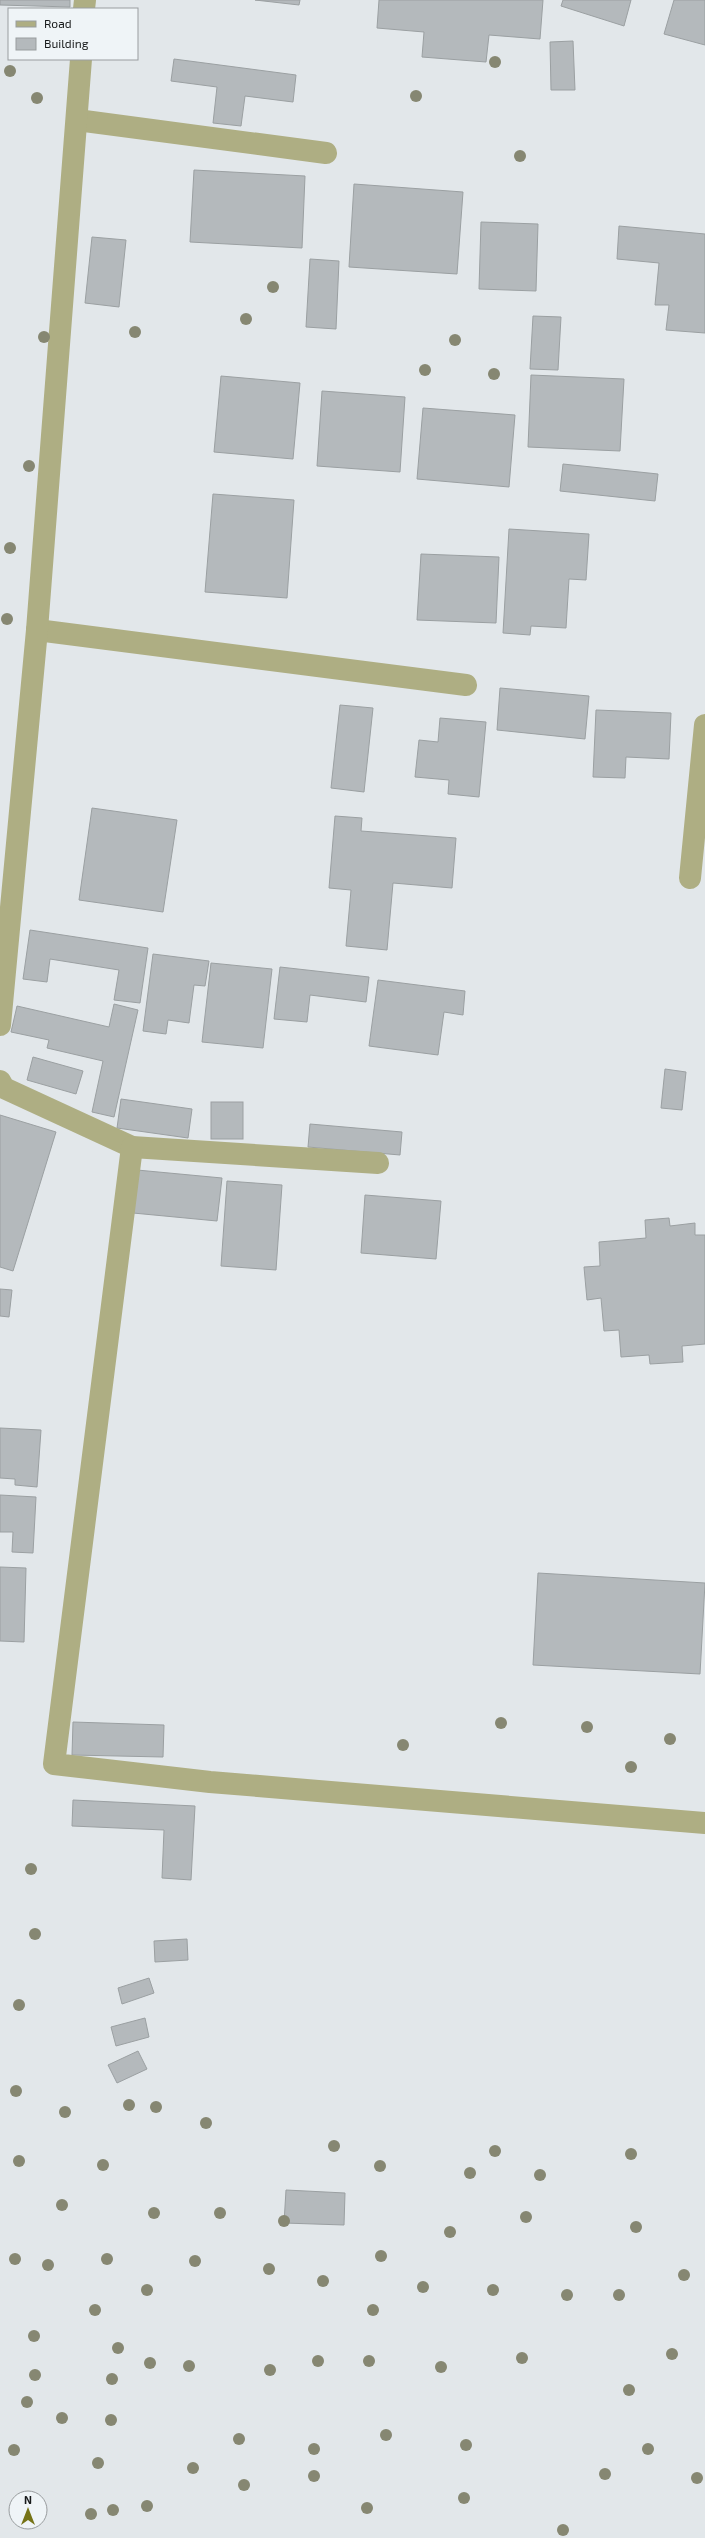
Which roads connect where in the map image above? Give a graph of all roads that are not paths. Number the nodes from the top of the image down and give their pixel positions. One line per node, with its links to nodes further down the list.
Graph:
1 (81, 60): 2 (street)
2 (77, 120): 3 (street); 4 (street)
3 (326, 153)
4 (38, 630): 5 (street); 8 (street)
5 (466, 685)
6 (705, 725): 7 (street)
7 (690, 878)
8 (0, 1025)
9 (0, 1081): 10 (street)
10 (132, 1147): 11 (street); 12 (street)
11 (378, 1163)
12 (705, 1823)

